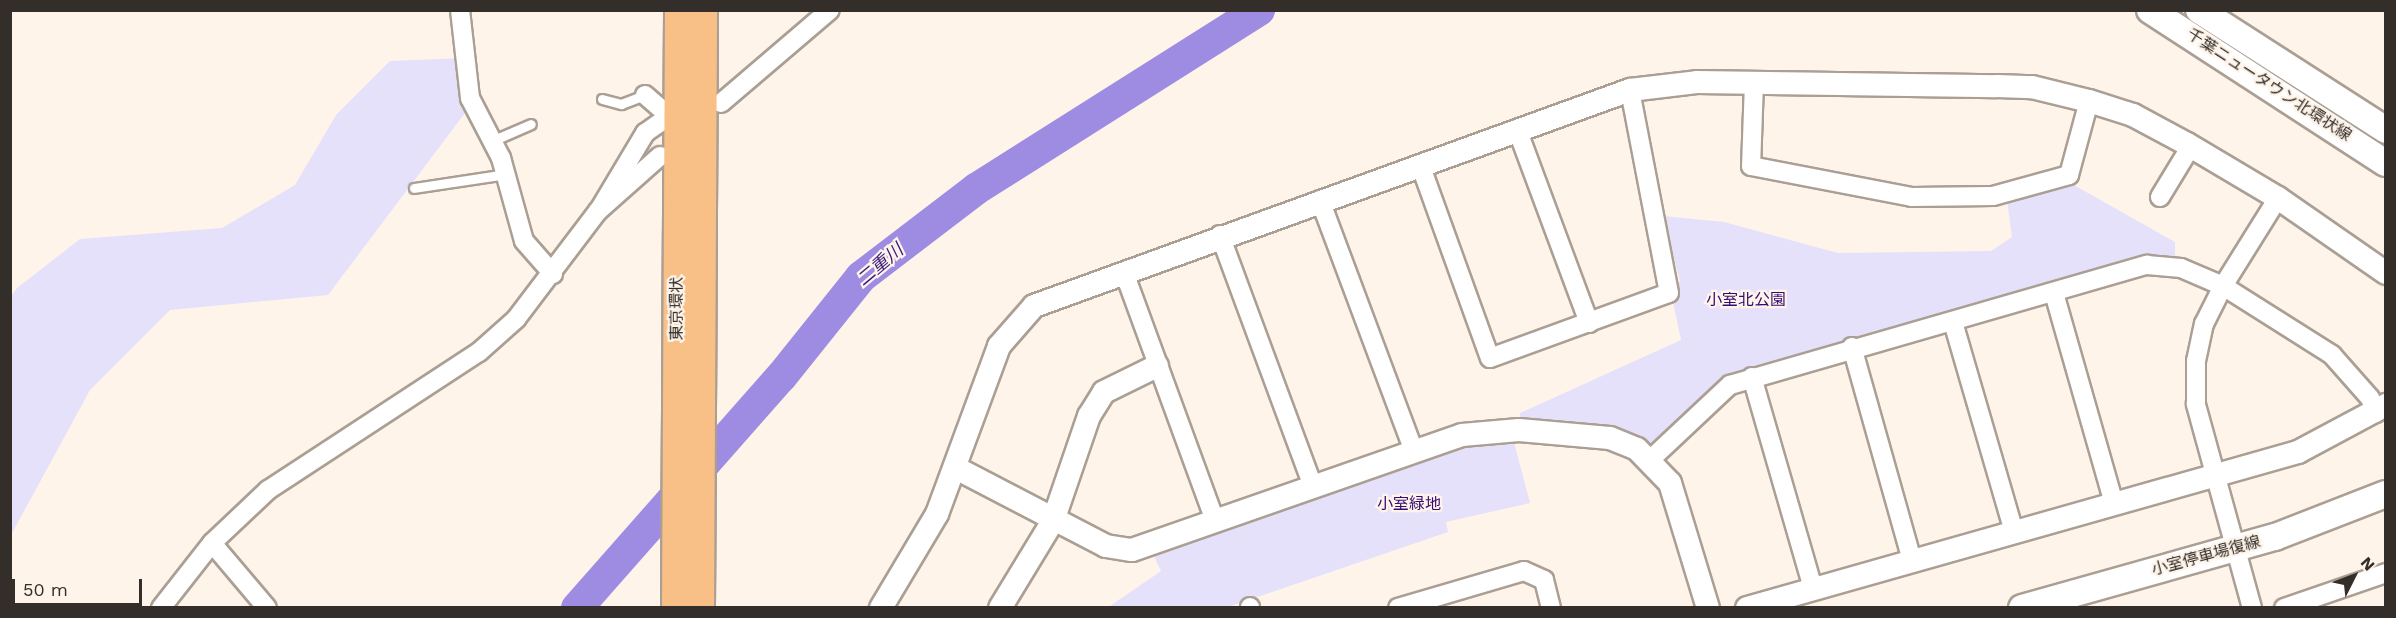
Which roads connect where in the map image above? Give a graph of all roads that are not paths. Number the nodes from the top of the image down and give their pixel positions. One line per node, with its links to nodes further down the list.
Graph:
1 (460, 10): 17 (street)
2 (680, 10): 13 (highway, 東京環状)
3 (702, 10): 39 (highway, 東京環状)
4 (830, 10): 12 (street)
5 (2150, 10): 20 (main road, 千葉ニュータウン北環状線)
6 (2199, 10): 16 (main road, 千葉ニュータウン北環状線)
7 (1754, 82): 8 (street); 11 (street); 11 (street)
8 (1630, 90): 15 (street); 35 (street)
9 (645, 96): 10 (lane); 13 (street)
10 (602, 99)
11 (2089, 101): 18 (street)
12 (721, 103)
13 (674, 116): 27 (street); 39 (highway, 東京環状)
14 (531, 124): 17 (lane)
15 (1517, 129): 21 (street); 35 (street)
16 (2385, 130)
17 (494, 140): 22 (street)
18 (2191, 146): 24 (street); 25 (street)
19 (660, 156): 27 (street)
20 (2385, 163)
21 (1420, 164): 26 (street); 35 (street)
22 (507, 174): 23 (lane); 31 (street)
23 (414, 188)
24 (2160, 197)
25 (2278, 198): 30 (street); 32 (street)
26 (1320, 200): 28 (street); 41 (street)
27 (598, 211): 31 (street)
28 (1220, 235): 29 (street); 45 (street)
29 (1124, 272): 37 (street); 43 (street)
30 (2385, 273)
31 (553, 274): 51 (street)
32 (2223, 286): 33 (street); 40 (street); 44 (street)
33 (2054, 293): 34 (street); 47 (street)
34 (1953, 322): 36 (street); 50 (street)
35 (1588, 323)
36 (1852, 347): 38 (street); 53 (street)
37 (1157, 366): 48 (street); 49 (street)
38 (1752, 377): 42 (street); 56 (street)
39 (688, 394): 55 (highway, 東京環状)
40 (2381, 409): 44 (street)
41 (1413, 449): 42 (street); 45 (street)
42 (1650, 460): 64 (street)
43 (956, 468): 48 (street); 60 (street)
44 (2216, 475): 47 (street); 52 (street)
45 (1313, 486): 49 (street)
46 (2385, 494): 52 (main road, 小室停車場復線)
47 (2114, 504): 50 (street)
48 (1053, 521): 49 (street); 61 (street)
49 (1215, 521)
50 (2014, 532): 53 (street)
51 (212, 543): 57 (street); 58 (street)
52 (2236, 547): 66 (main road, 小室停車場復線); 67 (street)
53 (1912, 560): 56 (street)
54 (2385, 573): 68 (street)
55 (684, 585): 59 (highway, 東京環状)
56 (1813, 589): 65 (street)
57 (160, 608)
58 (267, 608)
59 (699, 608)
60 (880, 608)
61 (1000, 608)
62 (1398, 608): 63 (street)
63 (1551, 608)
64 (1708, 608)
65 (1747, 608)
66 (2022, 608)
67 (2252, 608)
68 (2284, 608)

